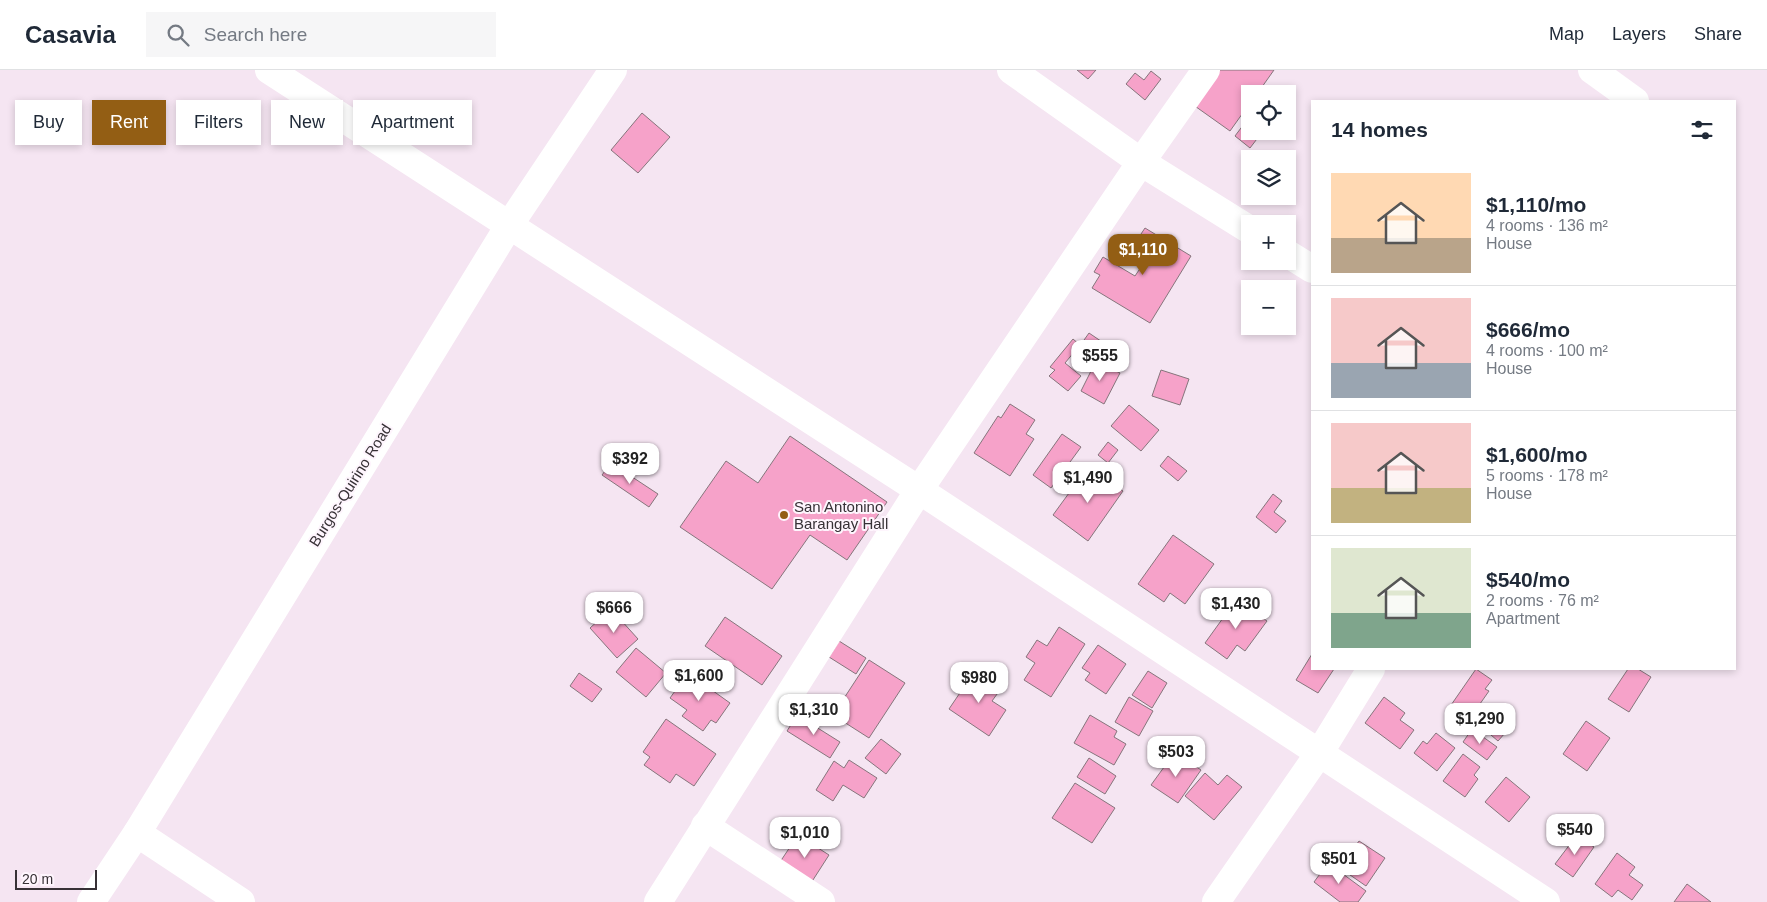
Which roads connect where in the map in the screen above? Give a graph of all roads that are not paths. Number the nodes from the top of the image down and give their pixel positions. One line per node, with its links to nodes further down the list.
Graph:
1 (269, 70): 8 (street)
2 (613, 70): 8 (street, Burgos-Quirino Road)
3 (1011, 70): 7 (street)
4 (1206, 70): 7 (street)
5 (1592, 70): 6 (street)
6 (1634, 100)
7 (1141, 162): 9 (street); 12 (street)
8 (510, 224): 12 (street); 16 (street, Burgos-Quirino Road)
9 (1241, 224)
10 (1296, 259): 11 (street)
11 (1311, 268)
12 (920, 490): 14 (street); 15 (street)
13 (1370, 670): 14 (street)
14 (1320, 752): 21 (street); 22 (street)
15 (706, 826): 19 (street); 20 (street)
16 (137, 833): 17 (street, Burgos-Quirino Road); 18 (street)
17 (91, 902)
18 (241, 902)
19 (658, 902)
20 (821, 902)
21 (1216, 902)
22 (1546, 902)

